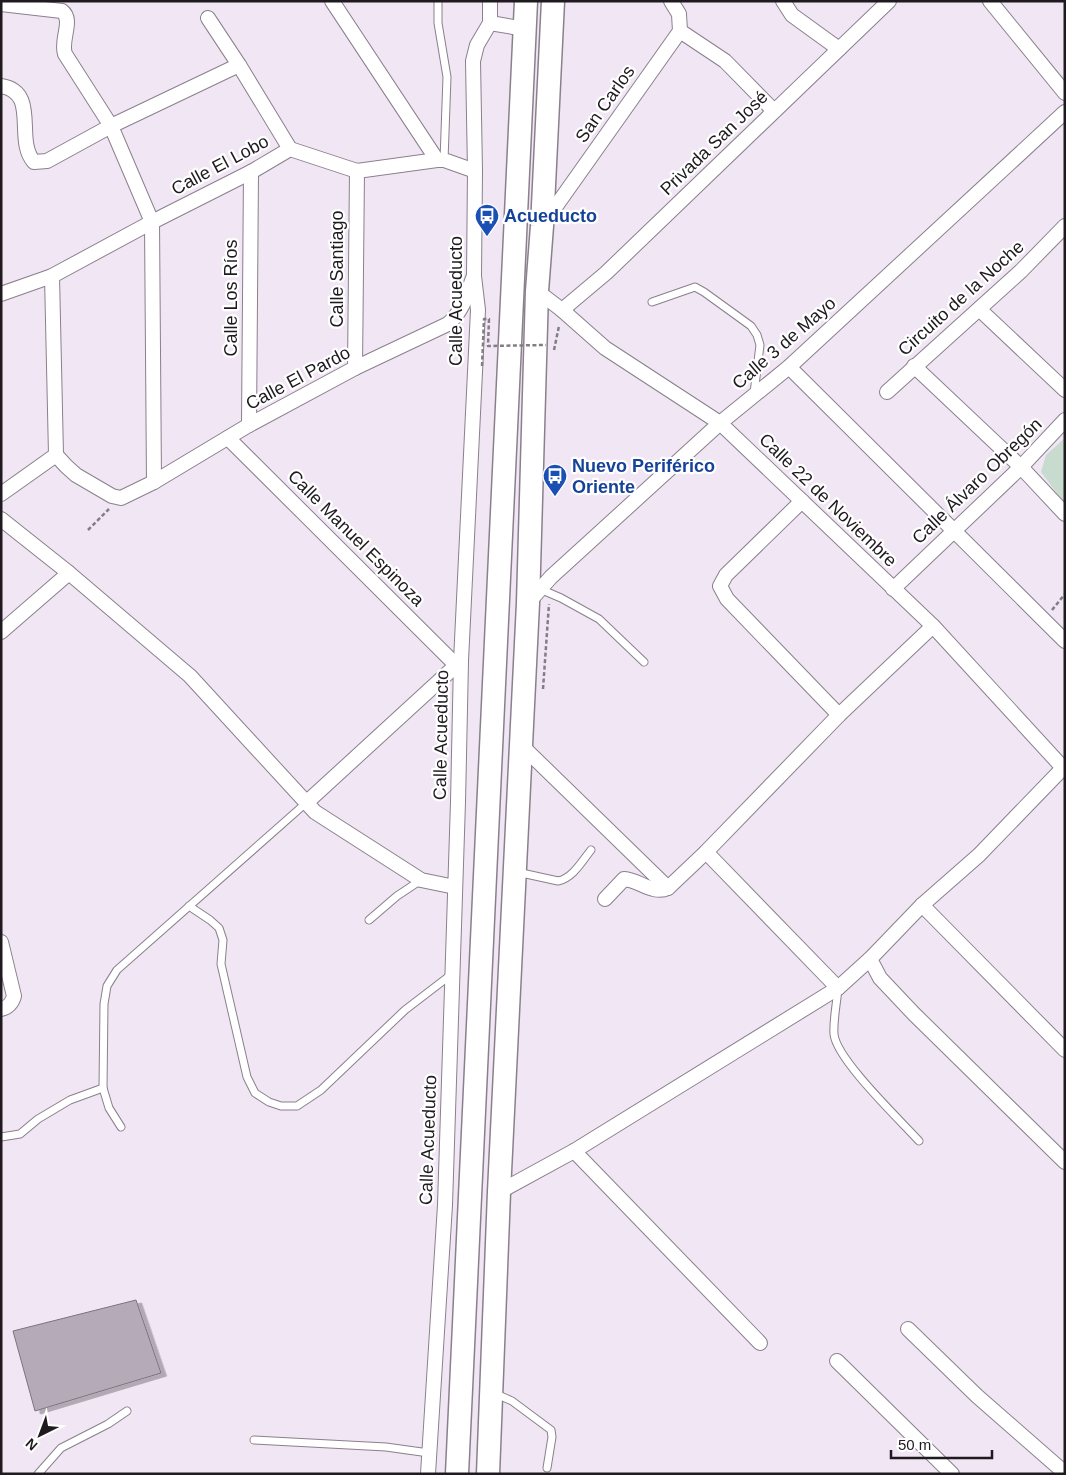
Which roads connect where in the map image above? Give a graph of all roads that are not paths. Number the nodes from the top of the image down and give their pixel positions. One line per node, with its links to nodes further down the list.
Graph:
1 (332, 1): 23 (street)
2 (438, 1): 23 (lane)
3 (490, 1): 12 (street)
4 (526, 1): 13 (highway)
5 (553, 1): 28 (highway)
6 (671, 1): 14 (street)
7 (783, 1): 15 (street)
8 (889, 1): 15 (street, Privada San José)
9 (990, 1): 18 (street)
10 (1, 4): 21 (street)
11 (208, 18): 16 (street)
12 (490, 23): 13 (street); 25 (street, Calle Acueducto)
13 (525, 28): 91 (highway)
14 (680, 31): 19 (street); 28 (street, San Carlos)
15 (839, 49): 19 (street, Privada San José)
16 (239, 65): 21 (street); 22 (street)
17 (1, 86): 21 (street)
18 (1065, 93)
19 (774, 111): 36 (street, Privada San José)
20 (1065, 112): 38 (street, Calle 3 de Mayo)
21 (110, 126): 27 (street)
22 (290, 148): 24 (street, Calle El Lobo); 26 (street, Calle El Lobo)
23 (441, 160): 24 (street, Calle El Lobo); 25 (street, Calle El Lobo)
24 (357, 171): 39 (street, Calle Santiago)
25 (475, 171): 31 (street, Calle Acueducto)
26 (251, 172): 27 (street, Calle El Lobo); 45 (street, Calle Los Ríos)
27 (152, 222): 30 (street, Calle El Lobo); 49 (street)
28 (542, 226): 32 (highway)
29 (1063, 232): 35 (street, Circuito de la Noche)
30 (52, 276): 33 (street, Calle El Lobo); 47 (street)
31 (474, 276): 39 (street, Calle El Pardo); 62 (street, Calle Acueducto)
32 (537, 291): 36 (street, Calle 22 de Noviembre); 57 (highway)
33 (1, 294)
34 (652, 302): 42 (lane)
35 (979, 309): 37 (street, Circuito de la Noche); 40 (street)
36 (562, 310): 44 (street, Calle 22 de Noviembre)
37 (914, 366): 41 (street, Circuito de la Noche); 48 (street)
38 (789, 367): 42 (street, Calle 3 de Mayo); 54 (street)
39 (355, 368): 45 (street, Calle El Pardo)
40 (1065, 390)
41 (887, 392)
42 (753, 396): 44 (street, Calle 3 de Mayo)
43 (1065, 420): 48 (street, Calle Álvaro Obregón)
44 (720, 423): 51 (street, Calle 22 de Noviembre); 57 (street, Calle 3 de Mayo)
45 (249, 425): 46 (street, Calle El Pardo)
46 (228, 438): 49 (street, Calle El Pardo); 62 (street, Calle Manuel Espinoza)
47 (56, 455): 49 (street, Calle El Pardo); 50 (street)
48 (1021, 467): 52 (street); 54 (street, Calle Álvaro Obregón)
49 (154, 482)
50 (1, 494)
51 (802, 501): 56 (street, Calle 22 de Noviembre); 63 (street)
52 (1065, 514)
53 (1, 520): 55 (street)
54 (954, 530): 56 (street, Calle Álvaro Obregón); 60 (street)
55 (69, 573): 59 (street); 66 (street)
56 (893, 588): 58 (street, Calle 22 de Noviembre)
57 (534, 596): 61 (lane); 64 (highway)
58 (933, 626): 63 (street); 65 (street, Calle 22 de Noviembre)
59 (1, 632)
60 (1065, 641)
61 (644, 662)
62 (459, 663): 66 (street); 71 (street, Calle Acueducto)
63 (839, 715): 68 (street)
64 (521, 745): 69 (highway); 72 (street)
65 (1064, 769): 74 (street)
66 (306, 803): 70 (street); 75 (lane)
67 (591, 850): 69 (lane)
68 (706, 852): 72 (street); 80 (street)
69 (515, 871): 89 (highway)
70 (421, 880): 71 (street); 76 (lane)
71 (455, 887): 79 (street, Calle Acueducto)
72 (668, 888): 73 (street)
73 (605, 899)
74 (922, 905): 78 (street); 82 (street)
75 (189, 906): 79 (lane); 83 (lane)
76 (368, 920)
77 (1, 942): 81 (street)
78 (870, 959): 80 (street); 88 (street)
79 (452, 974): 90 (street, Calle Acueducto)
80 (838, 988): 86 (lane); 87 (street)
81 (1, 1009)
82 (1065, 1050)
83 (103, 1088): 84 (lane); 85 (lane)
84 (122, 1127)
85 (1, 1137)
86 (919, 1141)
87 (574, 1151): 89 (street); 93 (street)
88 (1065, 1162)
89 (499, 1192): 95 (highway)
90 (445, 1205): 91 (street); 98 (street, Calle Acueducto)
91 (469, 1210): 103 (highway)
92 (908, 1329): 100 (street)
93 (760, 1343)
94 (837, 1361): 105 (street)
95 (491, 1392): 99 (lane); 104 (highway)
96 (127, 1411): 101 (lane)
97 (254, 1440): 98 (lane)
98 (429, 1453): 102 (street, Calle Acueducto)
99 (547, 1468)
100 (1065, 1473)
101 (38, 1474)
102 (428, 1474)
103 (456, 1474)
104 (488, 1474)
105 (952, 1474)

